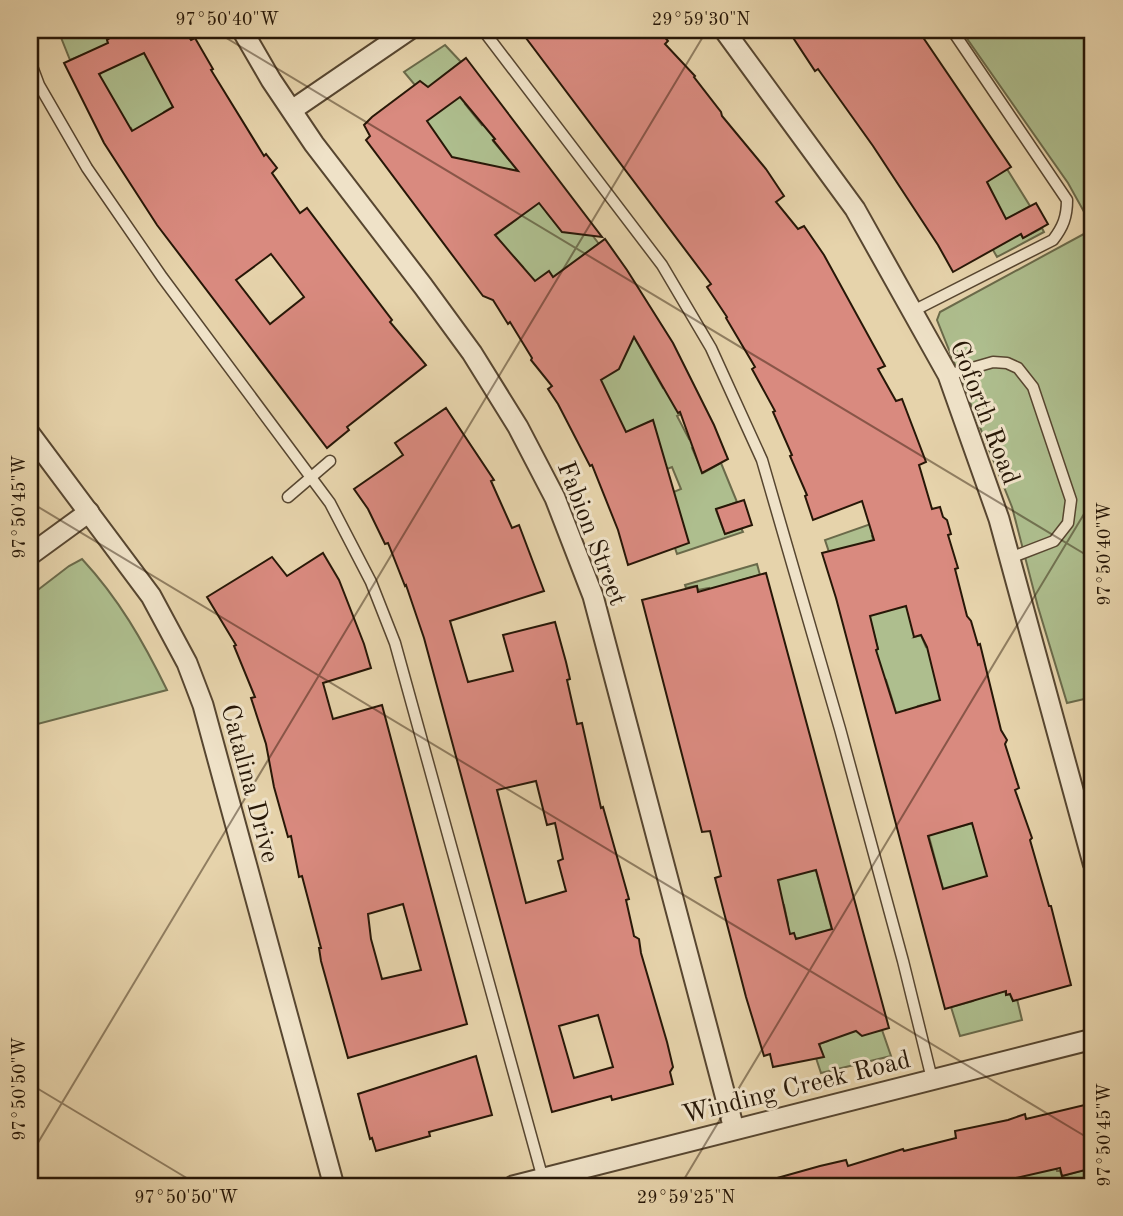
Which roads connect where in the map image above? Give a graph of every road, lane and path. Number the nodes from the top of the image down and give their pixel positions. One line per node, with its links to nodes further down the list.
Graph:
1 (242, 30): 7 (street, Fabion Street)
2 (409, 30): 7 (street)
3 (483, 30): 19 (lane)
4 (952, 30): 8 (lane)
5 (734, 33): 8 (street, Goforth Road)
6 (30, 61): 12 (lane)
7 (292, 110): 20 (street, Fabion Street)
8 (913, 311): 9 (street, Goforth Road)
9 (948, 375): 16 (street, Goforth Road); 16 (lane)
10 (30, 434): 14 (street, Catalina Drive)
11 (330, 461): 12 (lane)
12 (309, 477): 13 (lane); 21 (lane)
13 (288, 497)
14 (89, 512): 15 (street); 22 (street, Catalina Drive)
15 (30, 555)
16 (1010, 558): 17 (street, Goforth Road)
17 (1093, 863)
18 (1093, 1039): 19 (street, Winding Creek Road)
19 (932, 1079): 20 (street, Winding Creek Road)
20 (734, 1129): 21 (street, Winding Creek Road)
21 (543, 1179): 23 (street, Winding Creek Road)
22 (334, 1186)
23 (513, 1186)

